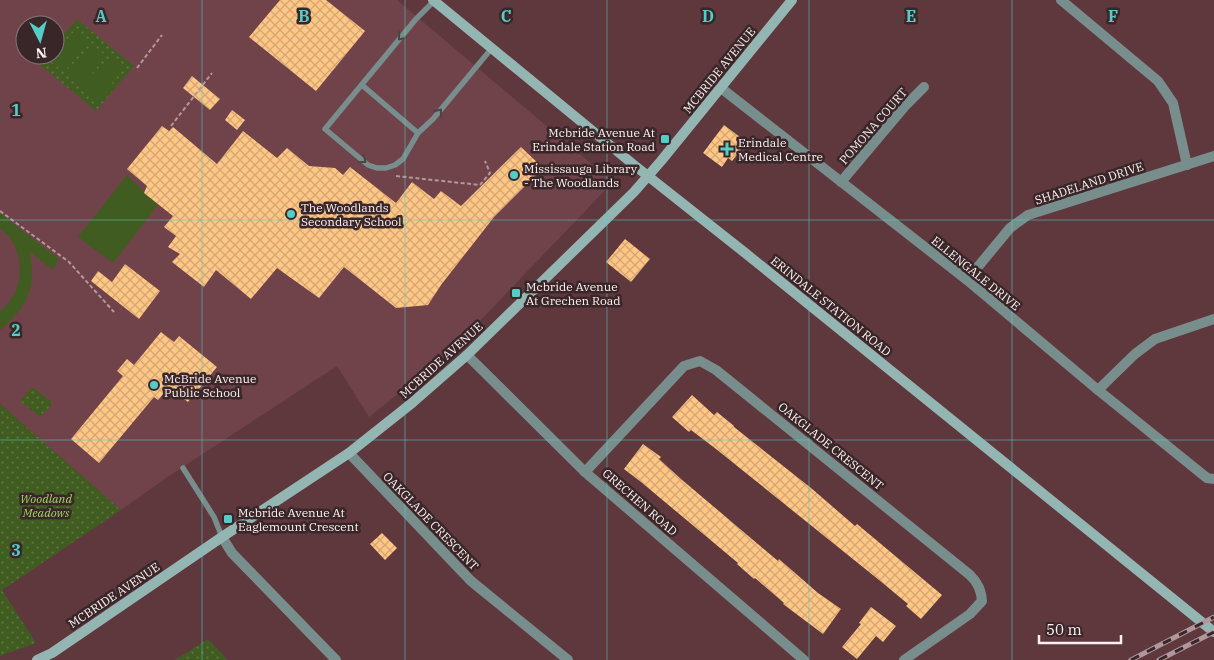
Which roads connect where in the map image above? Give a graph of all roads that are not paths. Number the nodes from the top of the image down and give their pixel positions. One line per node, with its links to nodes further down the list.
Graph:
1 (433, 0): 4 (street, ERINDALE STATION ROAD); 5 (lane, one-way to 5)
2 (792, 0): 7 (street, MCBRIDE AVENUE)
3 (1061, 0): 10 (street)
4 (492, 48): 8 (lane, one-way to 4); 11 (street, ERINDALE STATION ROAD)
5 (362, 85): 8 (lane); 8 (lane, one-way to 8)
6 (924, 87): 12 (street, POMONA COURT)
7 (721, 88): 11 (street, MCBRIDE AVENUE); 12 (street, ELLENGALE DRIVE)
8 (418, 132)
9 (1214, 156): 10 (street, SHADELAND DRIVE)
10 (1187, 165): 13 (street, SHADELAND DRIVE)
11 (648, 175): 15 (street, MCBRIDE AVENUE); 22 (street, ERINDALE STATION ROAD)
12 (841, 182): 13 (street, ELLENGALE DRIVE)
13 (967, 280): 16 (street, ELLENGALE DRIVE)
14 (1214, 319): 16 (street)
15 (467, 355): 17 (street, MCBRIDE AVENUE); 19 (street, GRECHEN ROAD)
16 (1098, 390): 20 (street, ELLENGALE DRIVE)
17 (349, 453): 21 (street, MCBRIDE AVENUE); 25 (street, OAKGLADE CRESCENT)
18 (183, 468): 21 (lane)
19 (585, 472): 26 (street, GRECHEN ROAD); 27 (street, OAKGLADE CRESCENT)
20 (1214, 479)
21 (222, 537): 23 (street, MCBRIDE AVENUE); 24 (street)
22 (1214, 632)
23 (37, 660)
24 (336, 660)
25 (568, 660)
26 (804, 660)
27 (904, 660)

